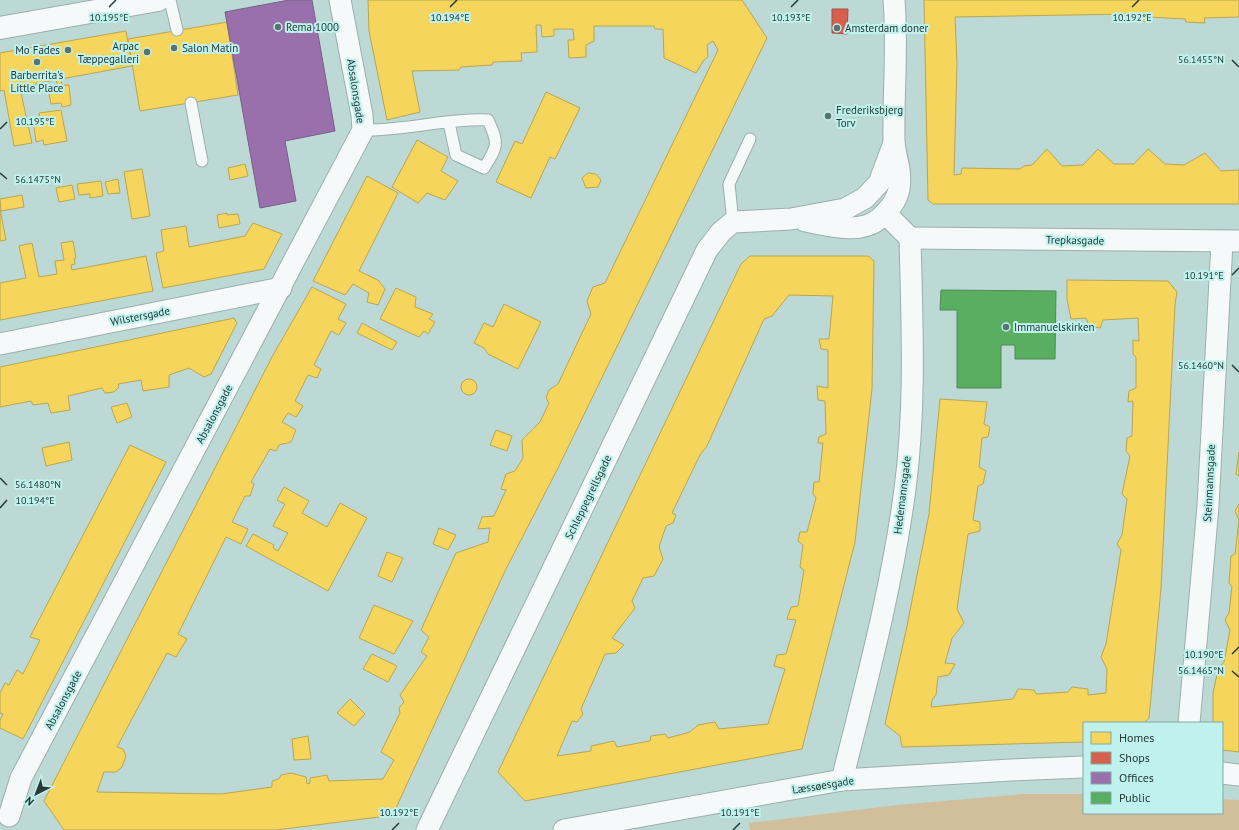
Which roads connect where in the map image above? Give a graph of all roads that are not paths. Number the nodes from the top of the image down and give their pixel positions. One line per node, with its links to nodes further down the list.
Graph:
1 (158, 0): 5 (street)
2 (170, 0): 6 (lane)
3 (340, 0): 9 (street, Absalonsgade)
4 (894, 0): 11 (street)
5 (0, 28)
6 (177, 30)
7 (191, 103): 12 (lane)
8 (449, 123): 8 (lane); 9 (lane)
9 (363, 130): 18 (street, Absalonsgade)
10 (750, 139): 15 (lane)
11 (894, 143): 13 (street); 14 (street)
12 (202, 161)
13 (885, 213): 14 (street); 16 (street)
14 (791, 219): 15 (street)
15 (733, 222): 26 (street, Schleppegrellsgade)
16 (910, 238): 17 (street, Trepkasgade); 24 (street, Hedemannsgade)
17 (1230, 242): 20 (street, Steinmannsgade)
18 (281, 288): 19 (street, Wilstersgade); 25 (street, Absalonsgade)
19 (0, 344)
20 (1189, 722)
21 (1083, 767): 24 (street, Læssøesgade)
22 (1223, 773): 23 (street)
23 (1239, 775)
24 (842, 780): 27 (street, Læssøesgade)
25 (7, 822)
26 (427, 830)
27 (564, 830)

